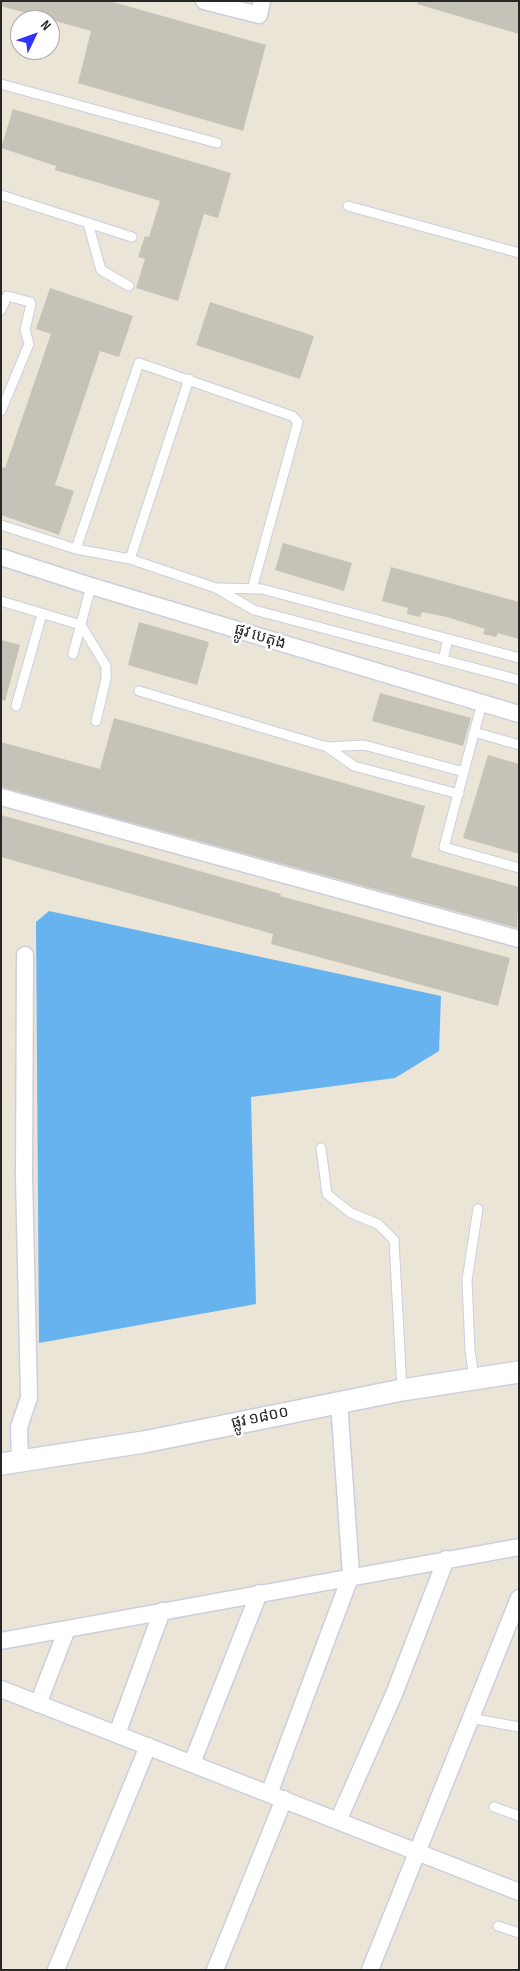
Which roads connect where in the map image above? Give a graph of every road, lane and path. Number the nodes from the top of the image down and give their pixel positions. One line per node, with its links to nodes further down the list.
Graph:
1 (204, 1): 2 (street)
2 (262, 1)
3 (1, 84): 4 (lane)
4 (217, 143)
5 (1, 195): 7 (lane)
6 (348, 206): 9 (lane)
7 (88, 223): 8 (lane); 10 (lane)
8 (132, 237)
9 (519, 254)
10 (129, 286)
11 (1, 310): 13 (lane)
12 (189, 379): 15 (lane); 17 (lane); 20 (lane)
13 (1, 412)
14 (1, 525): 15 (lane)
15 (76, 549): 17 (lane)
16 (1, 557): 18 (street, ផ្លូវ បេតុង)
17 (130, 559): 19 (lane)
18 (91, 586): 23 (lane); 30 (street, ផ្លូវ បេតុង)
19 (216, 588): 20 (lane); 27 (lane)
20 (252, 589): 24 (lane)
21 (1, 601): 22 (lane)
22 (42, 614): 23 (lane); 31 (lane)
23 (81, 625): 25 (lane); 33 (lane)
24 (448, 639): 26 (lane); 27 (lane)
25 (73, 654)
26 (519, 658)
27 (443, 660): 28 (lane)
28 (519, 680)
29 (139, 691): 36 (lane)
30 (482, 703): 32 (street, ផ្លូវ បេតុង); 34 (lane)
31 (16, 706)
32 (519, 714)
33 (96, 721)
34 (474, 732): 35 (lane); 37 (lane)
35 (519, 745)
36 (327, 747): 37 (lane); 38 (lane)
37 (464, 772): 38 (lane)
38 (458, 794): 40 (lane)
39 (1, 797): 41 (street)
40 (519, 868)
41 (519, 939)
42 (25, 955): 49 (street)
43 (321, 1148): 47 (lane)
44 (478, 1209): 46 (lane)
45 (519, 1372): 46 (street, ផ្លូវ ១៨០០)
46 (474, 1378): 47 (street, ផ្លូវ ១៨០០)
47 (402, 1390): 48 (street, ផ្លូវ ១៨០០)
48 (339, 1401): 49 (street, ផ្លូវ ១៨០០); 52 (street)
49 (10, 1463)
50 (519, 1547): 51 (street)
51 (446, 1559): 52 (street); 68 (street)
52 (351, 1575): 53 (street); 65 (street)
53 (259, 1593): 55 (street); 64 (street)
54 (519, 1598): 60 (street)
55 (162, 1611): 56 (street); 62 (street)
56 (67, 1629): 57 (street); 59 (street)
57 (1, 1641)
58 (1, 1689): 59 (street)
59 (38, 1704): 62 (street)
60 (470, 1718): 61 (lane); 69 (street)
61 (519, 1727)
62 (117, 1734): 63 (street)
63 (148, 1746): 64 (street); 73 (street)
64 (192, 1763): 65 (street)
65 (276, 1797): 68 (street); 74 (street)
66 (494, 1806): 67 (lane)
67 (519, 1816)
68 (338, 1821): 69 (street)
69 (416, 1852): 70 (street); 75 (street)
70 (519, 1892)
71 (498, 1926): 72 (lane)
72 (519, 1934)
73 (56, 1970)
74 (215, 1970)
75 (370, 1970)

